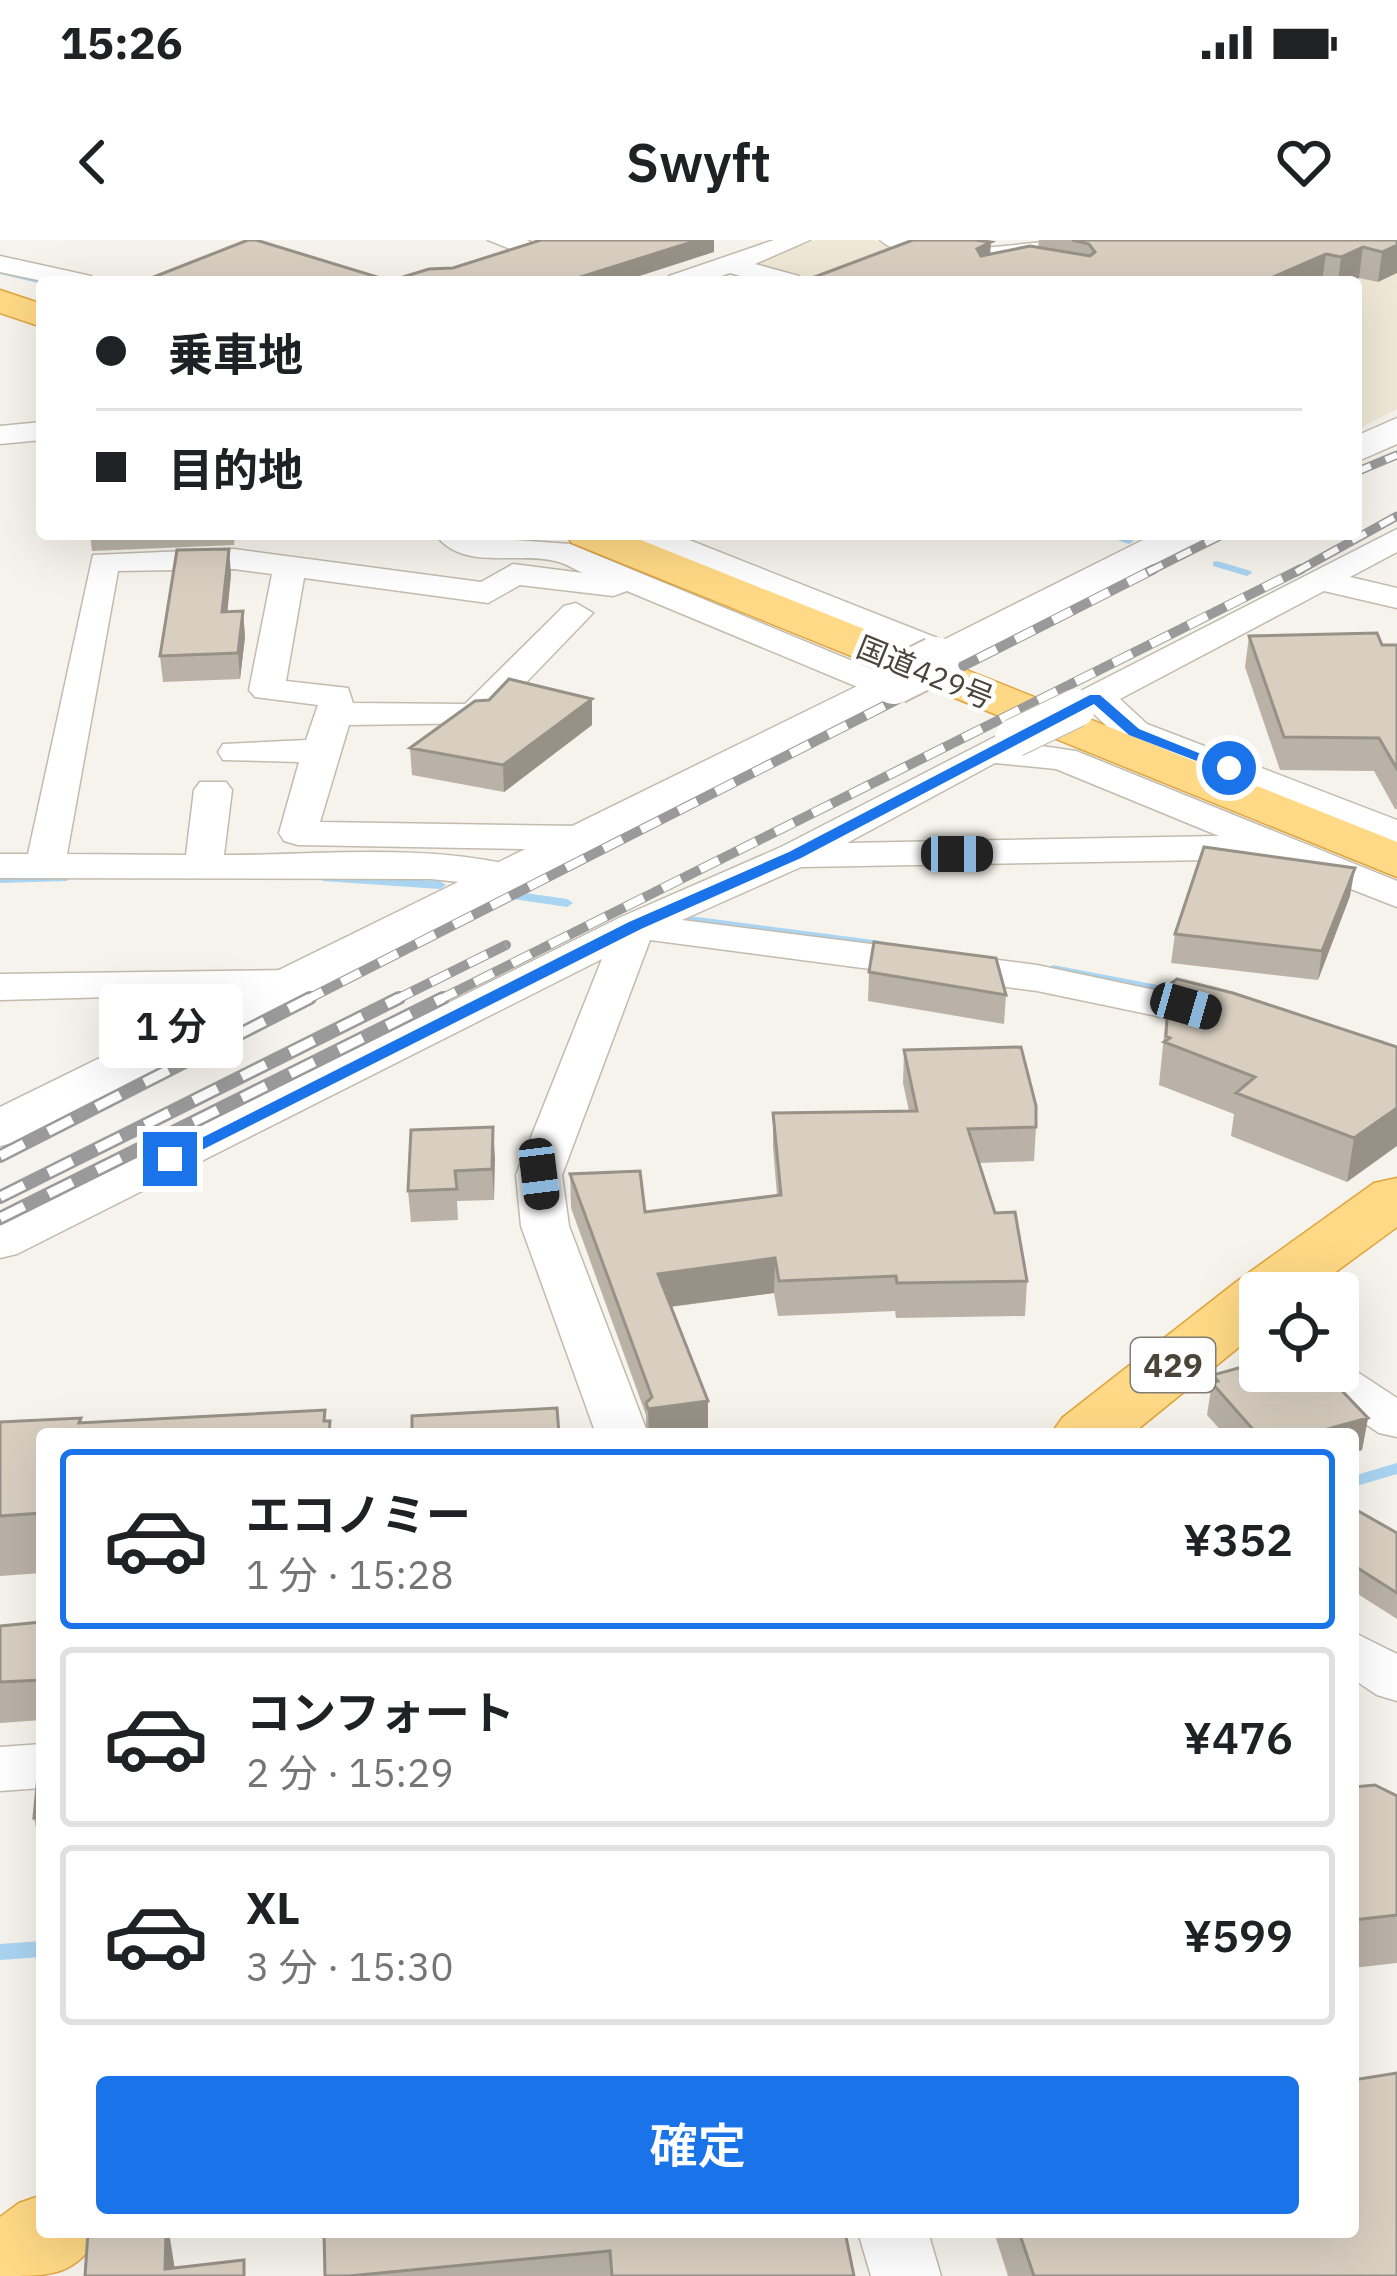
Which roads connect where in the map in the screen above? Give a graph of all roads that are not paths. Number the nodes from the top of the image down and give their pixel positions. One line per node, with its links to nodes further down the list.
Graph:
1 (558, 240): 5 (street)
2 (797, 240): 7 (street)
3 (892, 240): 4 (street)
4 (1053, 240)
5 (494, 251)
6 (0, 264): 8 (street)
7 (729, 265): 9 (street); 10 (street)
8 (55, 276)
9 (696, 276)
10 (768, 276)
11 (0, 301): 12 (highway)
12 (36, 314)
13 (36, 432): 14 (street)
14 (0, 435)
15 (1397, 539): 22 (street)
16 (457, 540): 21 (street)
17 (602, 540): 36 (highway, 国道429号)
18 (658, 540): 25 (street)
19 (1159, 540): 25 (street)
20 (290, 566): 21 (street); 27 (street); 38 (street)
21 (626, 578): 25 (street)
22 (1325, 581): 23 (street); 26 (street)
23 (1397, 598)
24 (576, 613): 27 (street)
25 (915, 670): 33 (street)
26 (1086, 703): 28 (street, bridge); 32 (street)
27 (336, 714): 29 (street)
28 (1001, 745): 34 (street); 35 (street)
29 (320, 751): 30 (street); 33 (street)
30 (236, 752)
31 (214, 790): 37 (street)
32 (1397, 833)
33 (580, 838): 40 (street)
34 (1279, 847): 35 (street); 41 (street)
35 (795, 855): 42 (street)
36 (1397, 861)
37 (204, 863): 38 (street); 40 (street)
38 (45, 865): 39 (street)
39 (0, 866)
40 (506, 875): 43 (street)
41 (1397, 895)
42 (635, 926): 45 (street); 48 (street); 53 (street)
43 (291, 983): 44 (street); 46 (street)
44 (0, 987)
45 (1275, 1031)
46 (0, 1129)
47 (1397, 1196): 49 (highway, 429)
48 (0, 1244)
49 (1299, 1272)
50 (1239, 1319): 54 (highway, 429)
51 (1354, 1392): 52 (street)
52 (1397, 1421)
53 (620, 1428)
54 (1096, 1428)
55 (1359, 1656): 56 (street)
56 (1397, 1681)
57 (36, 1766): 58 (street)
58 (0, 1769)
59 (45, 2238): 61 (highway)
60 (894, 2238): 62 (street)
61 (0, 2272)
62 (906, 2276)

